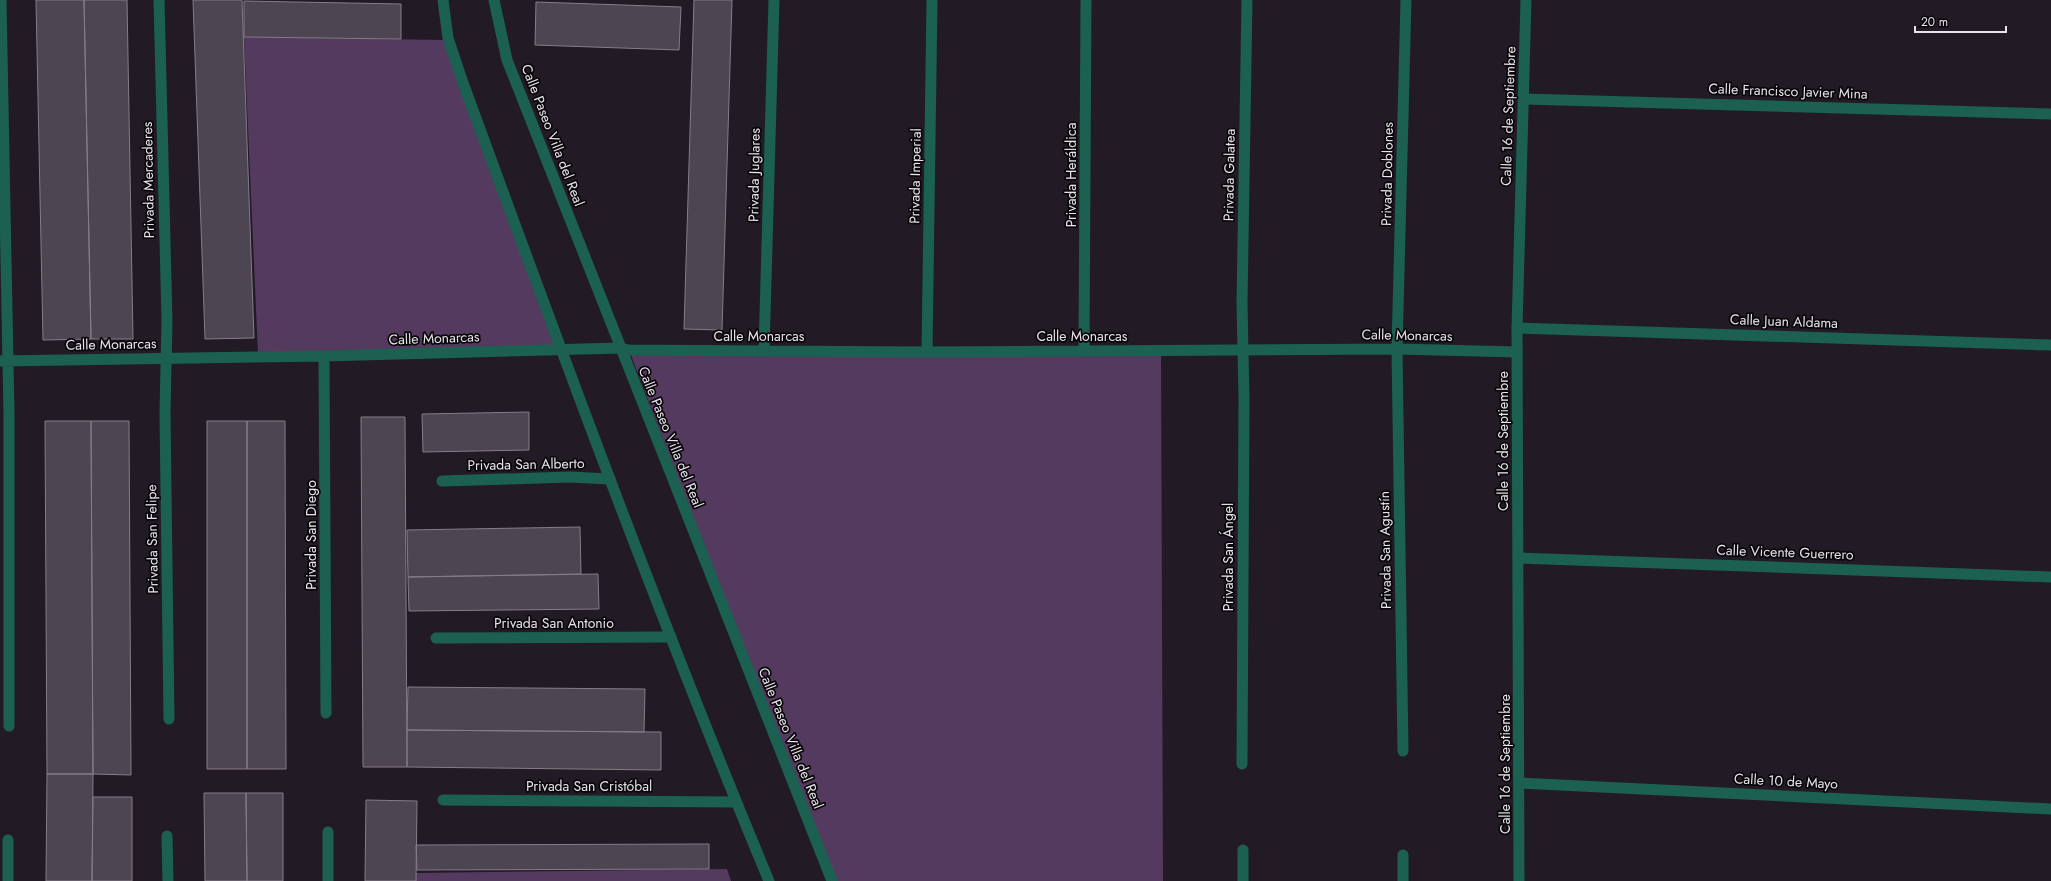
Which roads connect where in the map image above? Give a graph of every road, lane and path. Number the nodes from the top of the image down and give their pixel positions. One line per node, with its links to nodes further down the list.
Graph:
1 (1, 0): 25 (street)
2 (159, 0): 24 (street, Privada Mercaderes)
3 (443, 0): 15 (street)
4 (494, 0): 16 (street, Calle Paseo Villa del Real)
5 (774, 0): 18 (street, Privada Juglares)
6 (932, 0): 21 (street, Privada Imperial)
7 (1086, 0): 20 (street, Privada Heráldica)
8 (1247, 0): 19 (street, Privada Galatea)
9 (1406, 0): 17 (street, Privada Doblones)
10 (1526, 0): 11 (street, Calle 16 de Septiembre)
11 (1523, 98): 12 (street, Calle Francisco Javier Mina); 13 (street, Calle 16 de Septiembre)
12 (2051, 114)
13 (1517, 328): 14 (street, Calle Juan Aldama); 22 (street, Calle 16 de Septiembre)
14 (2051, 345)
15 (560, 348): 16 (street, Calle Monarcas); 23 (street, Calle Monarcas); 26 (street)
16 (620, 348): 18 (street, Calle Monarcas); 50 (street, Calle Paseo Villa del Real)
17 (1397, 349): 19 (street, Calle Monarcas); 22 (street, Calle Monarcas); 35 (street, Privada San Agustín)
18 (764, 350): 21 (street, Calle Monarcas)
19 (1243, 350): 20 (street, Calle Monarcas); 36 (street, Privada San Ángel)
20 (1084, 351): 21 (street, Calle Monarcas)
21 (927, 352)
22 (1517, 352): 28 (street, Calle 16 de Septiembre)
23 (324, 356): 24 (street, Calle Monarcas); 32 (street, Privada San Diego)
24 (167, 358): 25 (street, Calle Monarcas); 33 (street, Privada San Felipe)
25 (4, 360): 34 (street)
26 (610, 478): 27 (street, Privada San Alberto); 30 (street)
27 (442, 481)
28 (1519, 558): 29 (street, Calle Vicente Guerrero); 37 (street, Calle 16 de Septiembre)
29 (2051, 577)
30 (671, 637): 31 (street, Privada San Antonio); 39 (street)
31 (436, 638)
32 (326, 713)
33 (169, 719)
34 (9, 726)
35 (1403, 751)
36 (1242, 764)
37 (1520, 783): 40 (street, Calle 10 de Mayo); 53 (street, Calle 16 de Septiembre)
38 (443, 800): 39 (street, Privada San Cristóbal)
39 (736, 802): 49 (street)
40 (2051, 809)
41 (328, 832): 48 (street)
42 (167, 836): 47 (street)
43 (8, 840): 46 (street)
44 (1243, 850): 51 (street)
45 (1403, 855): 52 (street)
46 (8, 881)
47 (168, 881)
48 (328, 881)
49 (769, 881)
50 (832, 881)
51 (1243, 881)
52 (1404, 881)
53 (1519, 881)

